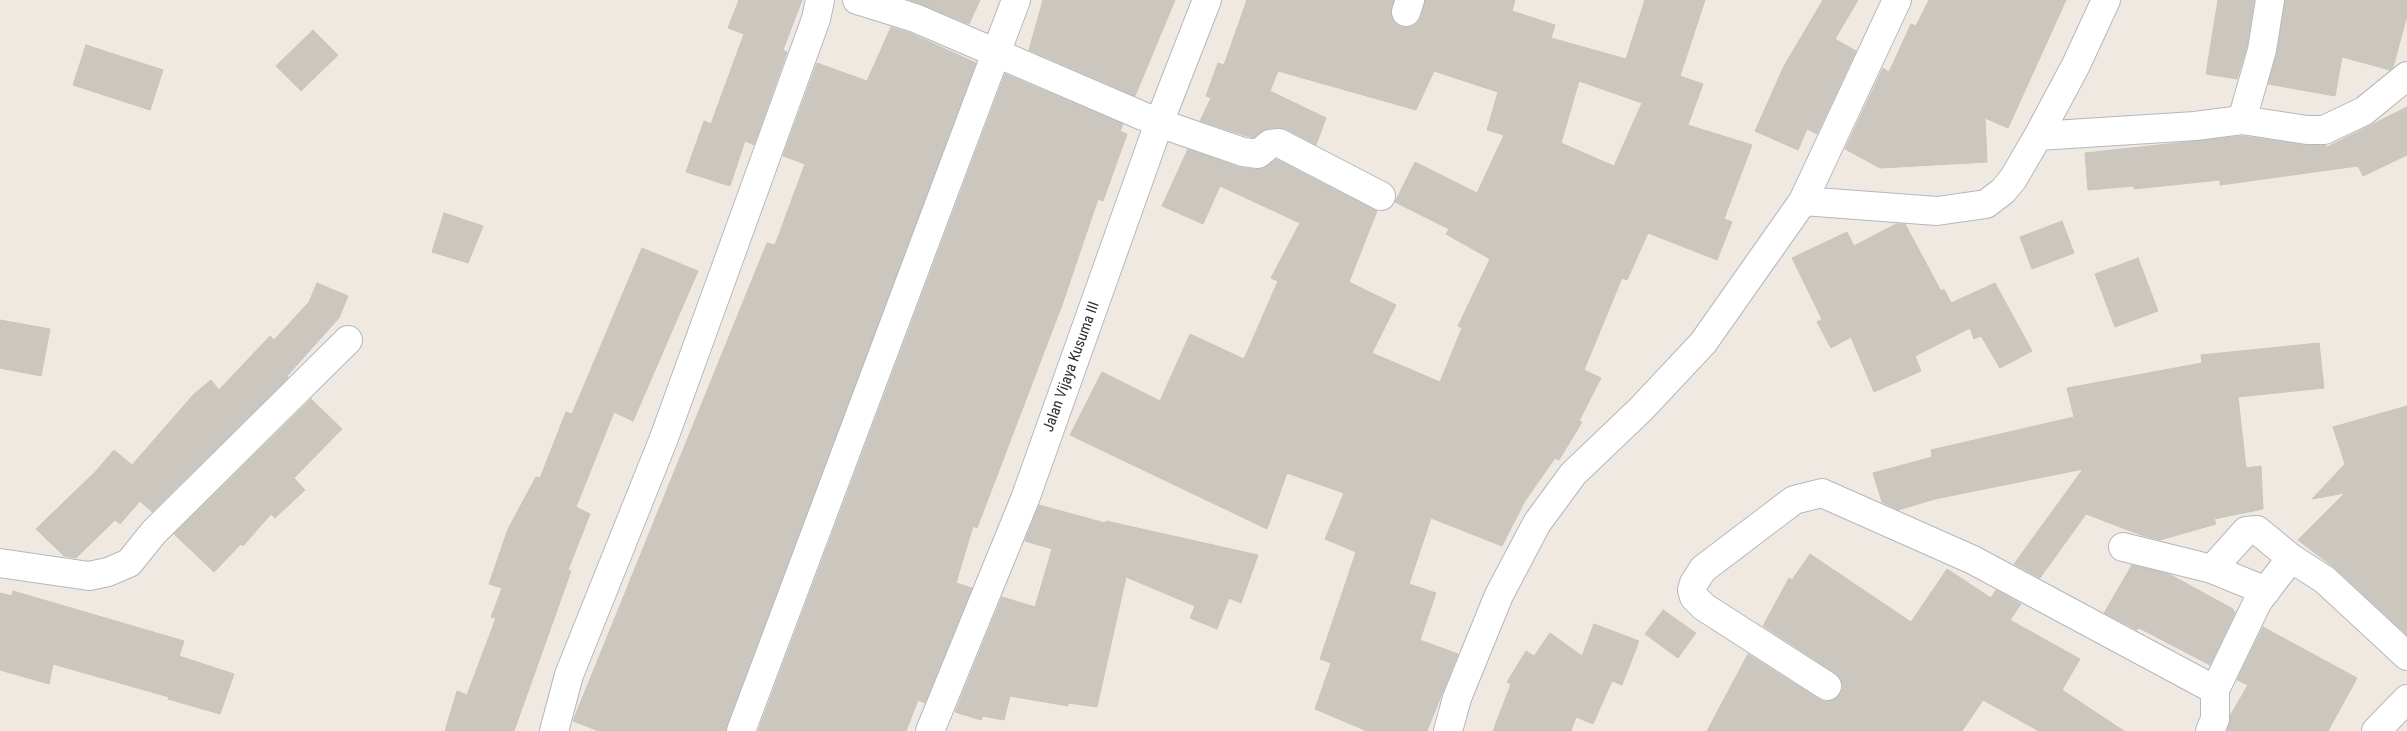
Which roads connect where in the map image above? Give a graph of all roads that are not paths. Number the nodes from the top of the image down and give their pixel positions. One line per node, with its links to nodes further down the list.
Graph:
1 (820, 0): 25 (street)
2 (857, 0): 8 (street)
3 (1016, 0): 8 (street)
4 (1207, 0): 11 (street, Jalan Vijaya Kusuma III)
5 (1897, 0): 14 (street)
6 (2106, 0): 12 (street)
7 (2270, 0): 10 (street)
8 (997, 52): 11 (street); 26 (street)
9 (2407, 76): 10 (street)
10 (2242, 120): 12 (street)
11 (1158, 123): 13 (street); 27 (street, Jalan Vijaya Kusuma III)
12 (2038, 136): 14 (street)
13 (1381, 196)
14 (1803, 201): 28 (street)
15 (348, 340): 18 (street)
16 (2123, 547): 19 (street)
17 (2291, 558): 19 (street); 20 (street); 21 (street)
18 (0, 563)
19 (2212, 569): 20 (street)
20 (2266, 591): 23 (street)
21 (2407, 656)
22 (1827, 686): 23 (street)
23 (2215, 690): 29 (street)
24 (2407, 699): 30 (street)
25 (554, 731)
26 (741, 731)
27 (930, 731)
28 (1448, 731)
29 (2210, 731)
30 (2376, 731)

